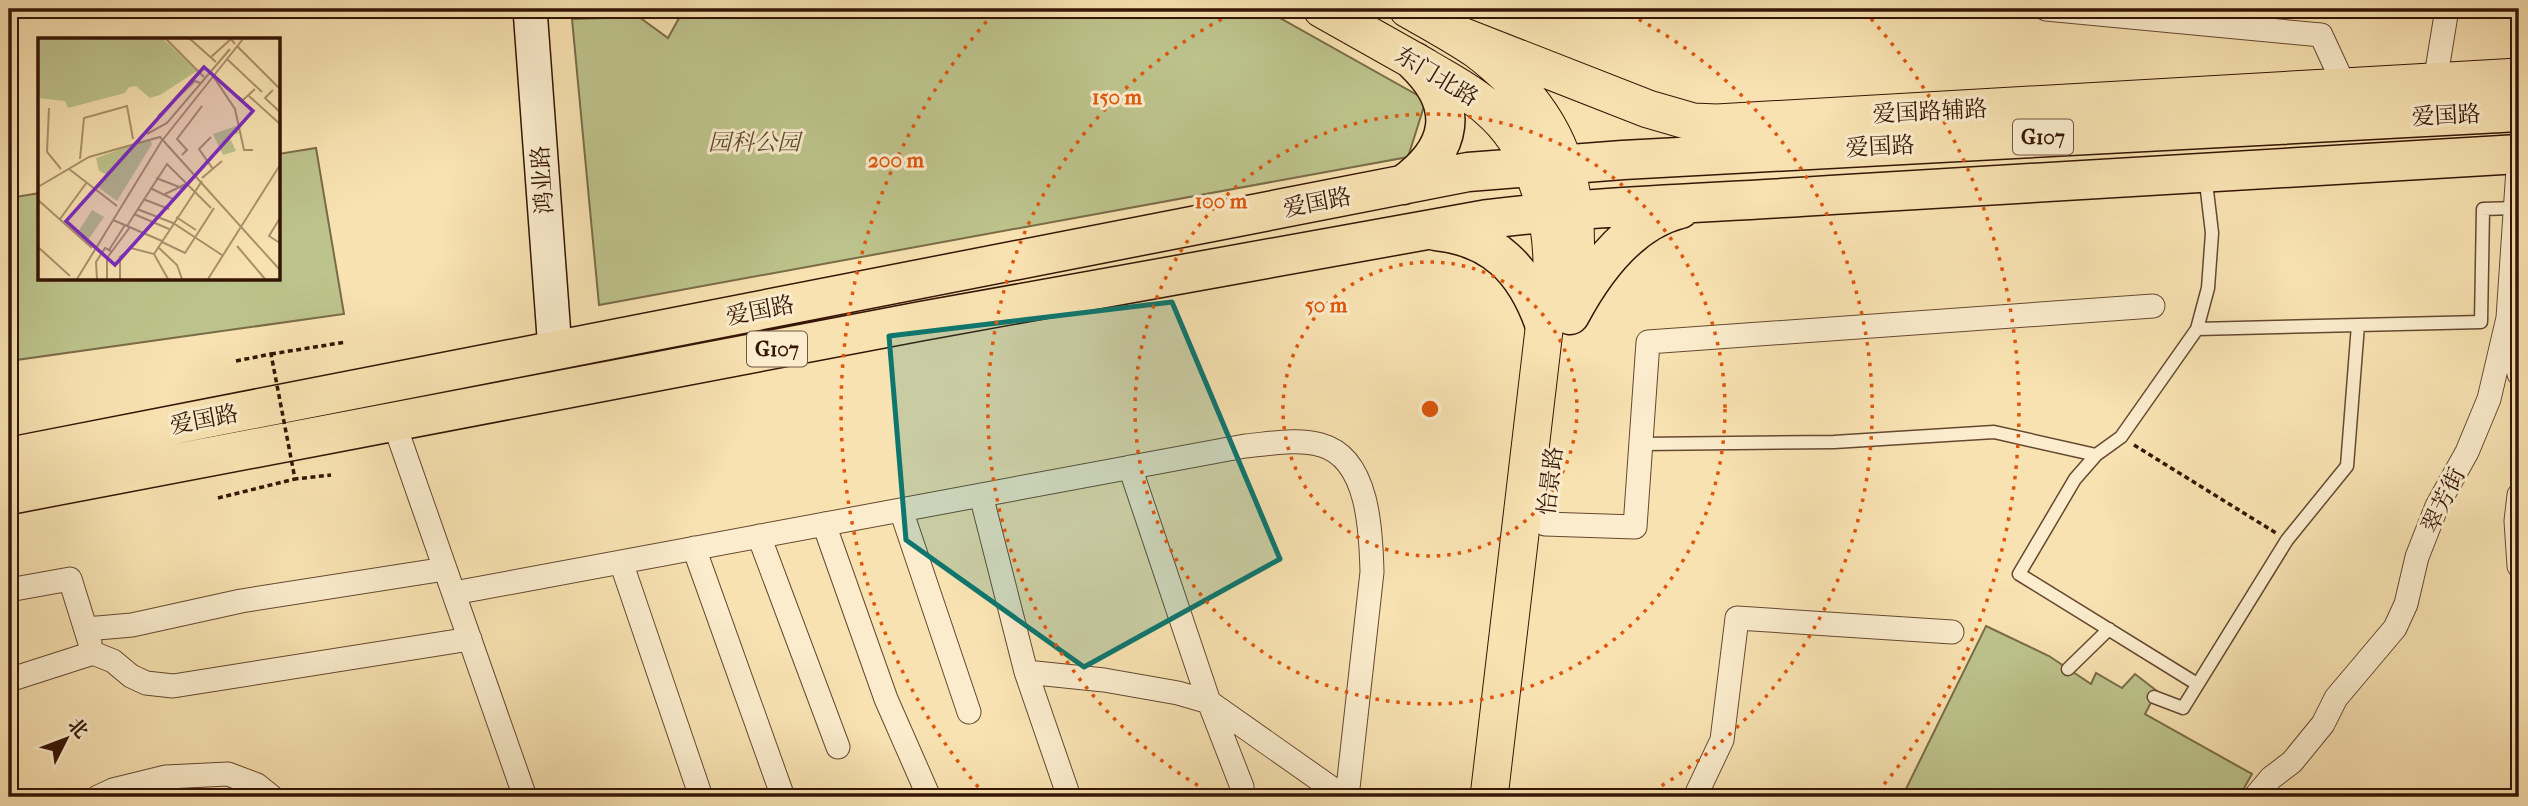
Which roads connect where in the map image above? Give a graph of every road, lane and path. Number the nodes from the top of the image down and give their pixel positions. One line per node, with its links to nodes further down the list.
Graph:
1 (530, 9): 26 (street, 鸿业路)
2 (1322, 9): 7 (main road, 东门北路)
3 (1408, 9): 6 (main road, 东门北路)
4 (2046, 9): 10 (street)
5 (2447, 9): 9 (street)
6 (1441, 28): 10 (main road, 爱国路辅路); 13 (main road, 东门北路)
7 (1415, 62): 13 (main road, 东门北路); 15 (highway)
8 (2519, 77): 9 (main road, 爱国路辅路)
9 (2435, 82): 10 (main road, 爱国路辅路)
10 (2345, 87)
11 (2519, 111): 13 (highway, 爱国路 / G107)
12 (2519, 154): 14 (highway, 爱国路 / G107); 17 (street, 翠芳街)
13 (1548, 166): 15 (highway, 爱国路 / G107); 18 (main road, 怡景路)
14 (2205, 170): 16 (highway, 爱国路 / G107); 24 (lane)
15 (1403, 185): 26 (highway, 爱国路 / G107)
16 (1699, 204): 18 (highway, 爱国路 / G107); 22 (highway)
17 (2515, 208): 21 (street, 翠芳街); 23 (lane)
18 (1560, 211): 19 (highway, 爱国路 / G107); 22 (main road, 怡景路)
19 (1427, 230): 22 (highway); 30 (highway, 爱国路 / G107)
20 (2153, 306): 32 (street)
21 (2508, 318): 29 (street); 78 (street, 翠芳街)
22 (1557, 319): 44 (main road, 怡景路); 75 (main road, 怡景路)
23 (2358, 325): 24 (lane); 46 (lane)
24 (2197, 329): 31 (lane)
25 (346, 342): 27 (path)
26 (555, 350): 34 (highway, 爱国路 / G107)
27 (271, 354): 28 (path, bridge); 37 (path, bridge)
28 (236, 361)
29 (2519, 374)
30 (394, 423): 38 (highway, 爱国路 / G107); 50 (street)
31 (2122, 437): 33 (lane); 46 (path)
32 (1641, 444): 33 (lane); 44 (street)
33 (2096, 455): 54 (lane)
34 (9, 457)
35 (1130, 467): 39 (street); 63 (street); 74 (street)
36 (331, 475): 37 (path, bridge)
37 (295, 479): 41 (path)
38 (9, 495)
39 (981, 495): 42 (street); 59 (street)
40 (2519, 495): 49 (street)
41 (218, 498)
42 (901, 510): 43 (street); 64 (street)
43 (824, 524): 45 (street); 72 (street)
44 (1545, 524): 76 (main road, 怡景路)
45 (759, 536): 47 (street); 65 (street)
46 (2287, 540): 61 (lane)
47 (694, 548): 48 (street); 71 (street)
48 (621, 562): 52 (street); 70 (street)
49 (2519, 566)
50 (445, 569): 52 (street); 53 (street)
51 (9, 590): 53 (street)
52 (454, 593): 56 (street)
53 (86, 629): 57 (street)
54 (2109, 629): 58 (lane); 61 (lane)
55 (1952, 632): 77 (street)
56 (470, 639): 57 (street); 69 (street)
57 (93, 653): 60 (street)
58 (2068, 669)
59 (1026, 672): 63 (street); 73 (street)
60 (9, 680)
61 (2197, 684): 62 (lane)
62 (2154, 696)
63 (1209, 702): 66 (street); 74 (street)
64 (969, 712)
65 (838, 747)
66 (1242, 788)
67 (98, 797): 68 (street)
68 (272, 797)
69 (525, 797)
70 (701, 797)
71 (783, 797)
72 (929, 797)
73 (1069, 797)
74 (1345, 797)
75 (1489, 797)
76 (1513, 797)
77 (1695, 797)
78 (2255, 797)

